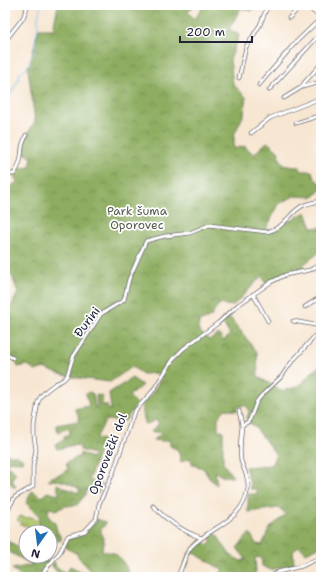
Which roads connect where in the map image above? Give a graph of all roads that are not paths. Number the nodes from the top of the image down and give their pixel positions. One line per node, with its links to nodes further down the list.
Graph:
1 (28, 5): 8 (street)
2 (268, 5): 10 (street)
3 (302, 5): 5 (street)
4 (306, 5): 6 (street)
5 (289, 18)
6 (321, 18): 12 (street)
7 (321, 33): 14 (street)
8 (5, 41)
9 (321, 64): 13 (street)
10 (239, 78)
11 (321, 82): 13 (street)
12 (259, 85)
13 (302, 87): 15 (street)
14 (269, 90)
15 (284, 98)
16 (321, 98): 19 (street)
17 (321, 115): 18 (street)
18 (296, 123)
19 (251, 133)
20 (26, 135): 21 (street)
21 (5, 174)
22 (321, 201): 36 (street, Đurini)
23 (321, 264): 24 (street, Oporovečki dol)
24 (253, 294): 28 (street); 39 (street, Oporovečki dol)
25 (320, 297): 26 (street); 27 (street)
26 (321, 302)
27 (305, 307)
28 (268, 320)
29 (293, 321): 30 (street)
30 (321, 328): 34 (street)
31 (5, 354): 32 (street)
32 (12, 358)
33 (240, 411): 34 (street)
34 (242, 425): 37 (street)
35 (153, 506): 37 (street)
36 (5, 514)
37 (201, 538): 40 (street)
38 (321, 558): 41 (street)
39 (40, 577)
40 (177, 577)
41 (270, 577)

